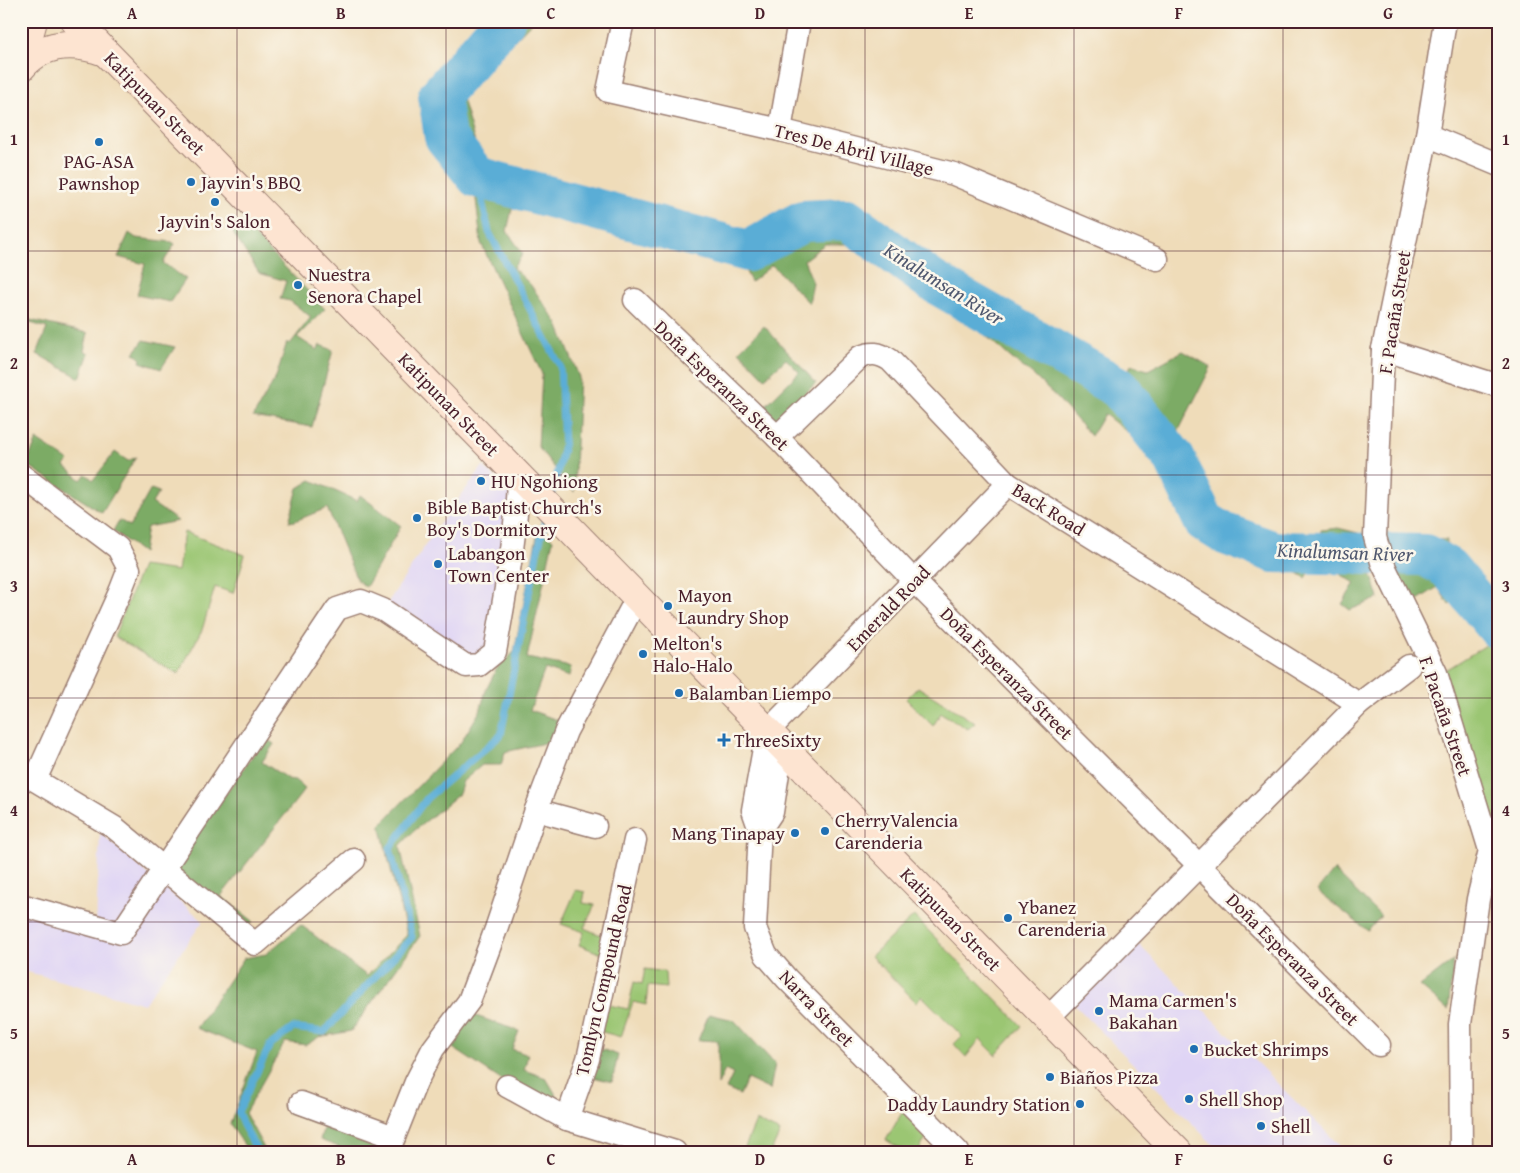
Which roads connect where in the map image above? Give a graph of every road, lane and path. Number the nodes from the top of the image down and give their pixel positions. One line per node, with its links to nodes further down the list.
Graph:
1 (32, 21): 7 (main road)
2 (76, 21): 6 (main road, Katipunan Street)
3 (622, 21): 9 (street, Tres De Abril Village)
4 (799, 21): 9 (street)
5 (1445, 21): 10 (street, F. Pacaña Street)
6 (105, 52): 8 (main road); 18 (main road, Katipunan Street)
7 (21, 64)
8 (21, 68)
9 (780, 130): 12 (street, Tres De Abril Village)
10 (1427, 135): 11 (street); 14 (street, F. Pacaña Street)
11 (1499, 166)
12 (1157, 259)
13 (635, 300): 16 (street, Doña Esperanza Street)
14 (1383, 349): 15 (street); 28 (street, F. Pacaña Street)
15 (1499, 386)
16 (777, 437): 19 (street, Back Road); 20 (street, Doña Esperanza Street)
17 (21, 475): 31 (street)
18 (519, 476): 21 (main road, Katipunan Street); 31 (street)
19 (1008, 484): 20 (street, Emerald Road); 23 (street, Back Road)
20 (915, 582): 24 (street, Emerald Road); 30 (street, Doña Esperanza Street)
21 (638, 598): 24 (main road, Katipunan Street); 25 (street)
22 (1409, 666): 23 (street)
23 (1359, 704): 30 (street)
24 (774, 739): 33 (main road, Katipunan Street); 40 (street, Narra Street)
25 (536, 810): 26 (street); 38 (street)
26 (595, 826)
27 (635, 840): 37 (street, Tomlyn Compound Road)
28 (1494, 850): 42 (street, F. Pacaña Street)
29 (354, 860): 31 (street)
30 (1199, 865): 33 (street); 34 (street, Doña Esperanza Street)
31 (163, 868): 32 (street)
32 (21, 905)
33 (1048, 1018): 41 (main road, Katipunan Street)
34 (1379, 1045)
35 (507, 1086): 37 (street)
36 (301, 1103): 38 (street)
37 (567, 1119): 39 (street)
38 (391, 1144)
39 (675, 1152)
40 (958, 1152)
41 (1178, 1152)
42 (1460, 1152)

